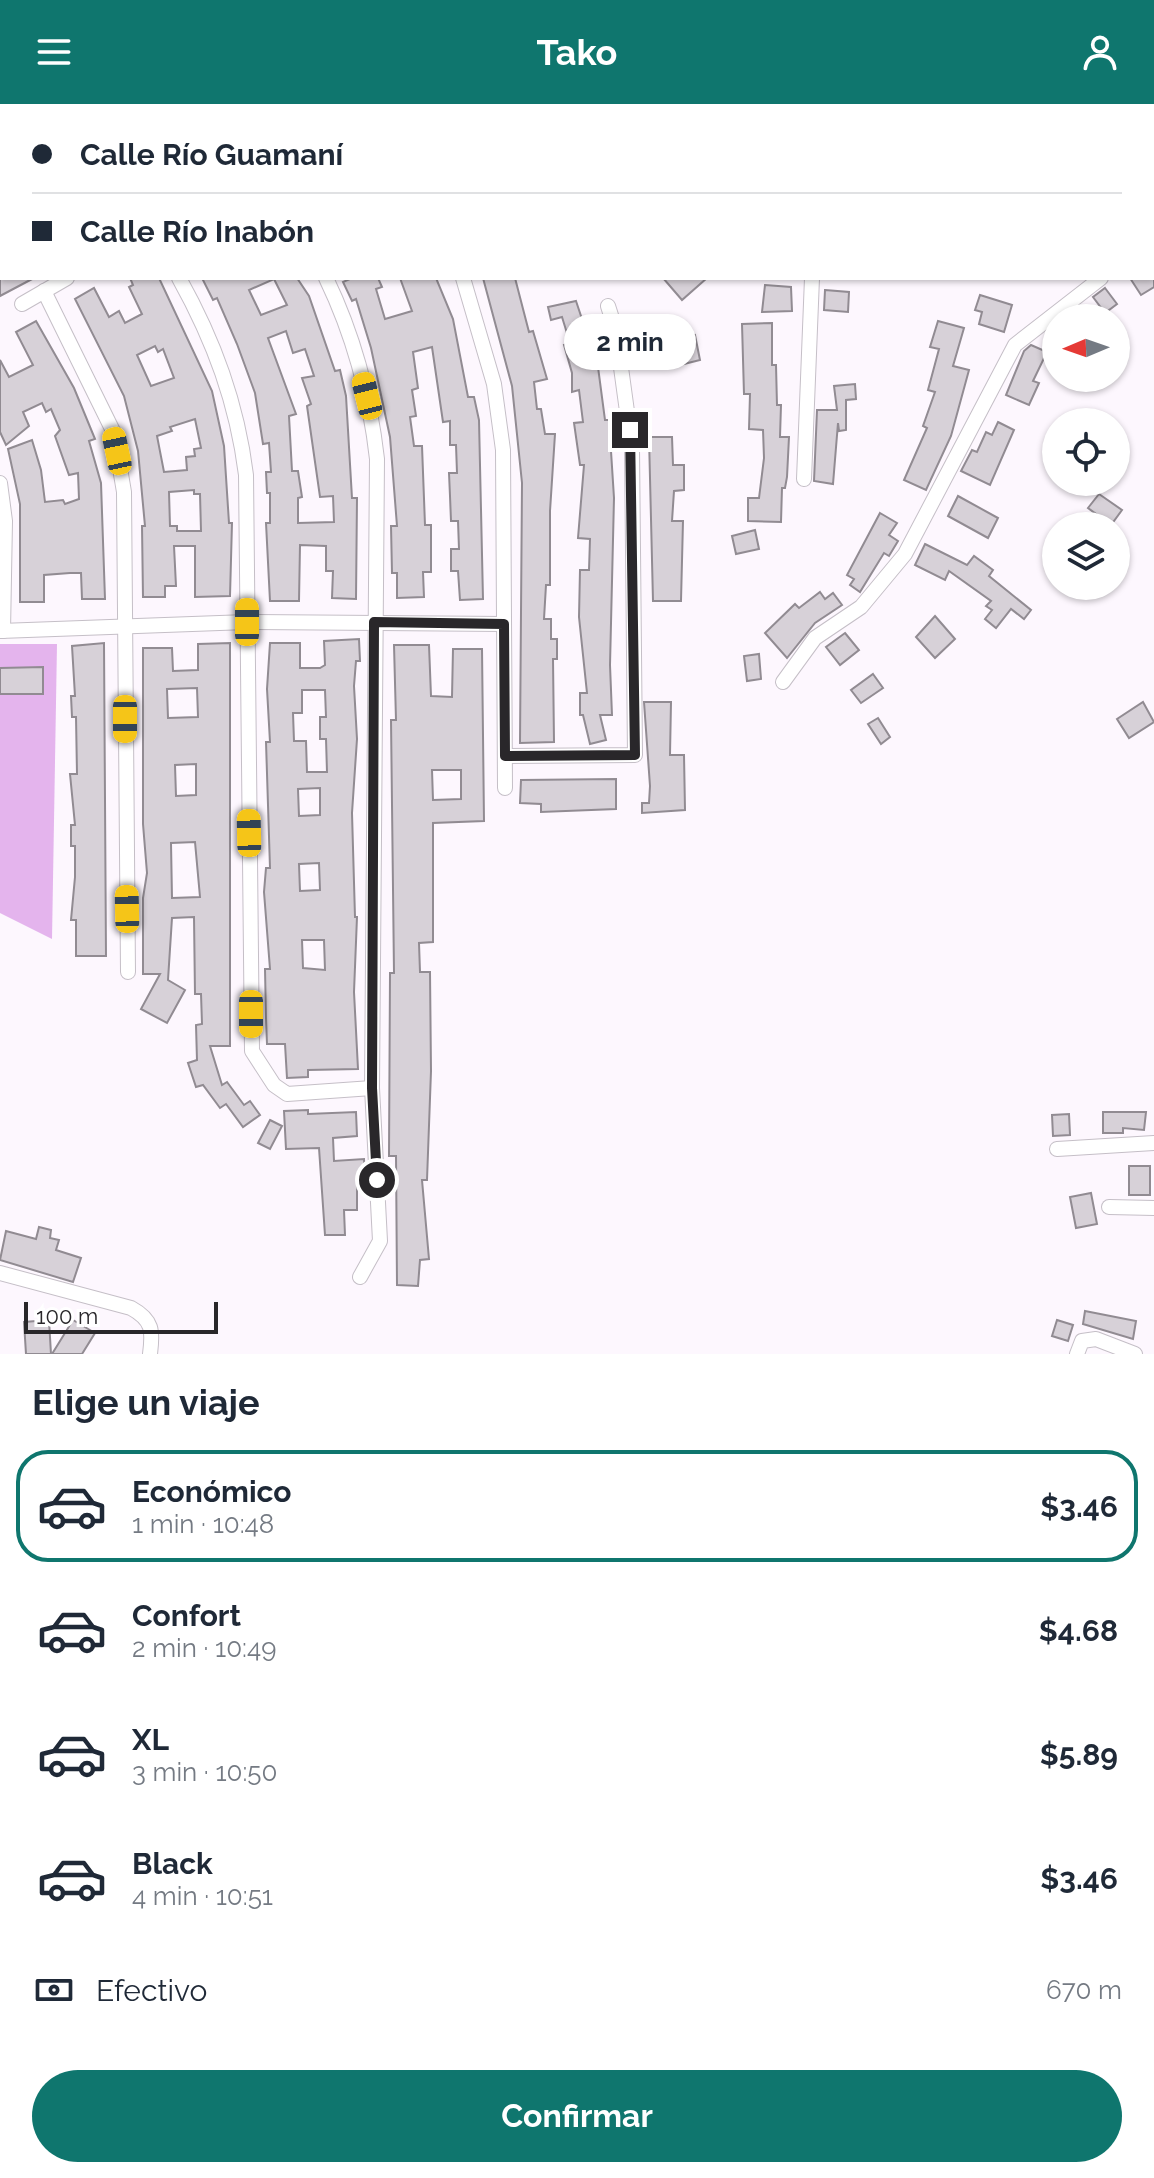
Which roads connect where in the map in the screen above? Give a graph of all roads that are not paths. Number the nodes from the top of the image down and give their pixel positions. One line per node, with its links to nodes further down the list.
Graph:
1 (63, 280): 7 (street)
2 (180, 280): 12 (street)
3 (327, 280): 13 (street)
4 (464, 280): 15 (street)
5 (812, 280): 10 (street)
6 (1098, 280): 17 (street)
7 (44, 291): 8 (street); 14 (street)
8 (22, 304)
9 (608, 306): 18 (street)
10 (804, 479)
11 (0, 483): 16 (street)
12 (247, 622): 13 (street); 14 (street); 21 (street)
13 (374, 622): 15 (street); 21 (street)
14 (124, 624): 16 (street); 20 (street)
15 (504, 624): 18 (street)
16 (2, 631)
17 (783, 682)
18 (505, 756): 19 (street)
19 (505, 788)
20 (128, 972)
21 (372, 1088): 27 (street)
22 (1154, 1143): 23 (street)
23 (1057, 1149)
24 (1109, 1207): 25 (street)
25 (1154, 1208)
26 (0, 1273): 28 (street)
27 (360, 1277)
28 (150, 1354)
29 (1077, 1354): 30 (street)
30 (1135, 1354)

